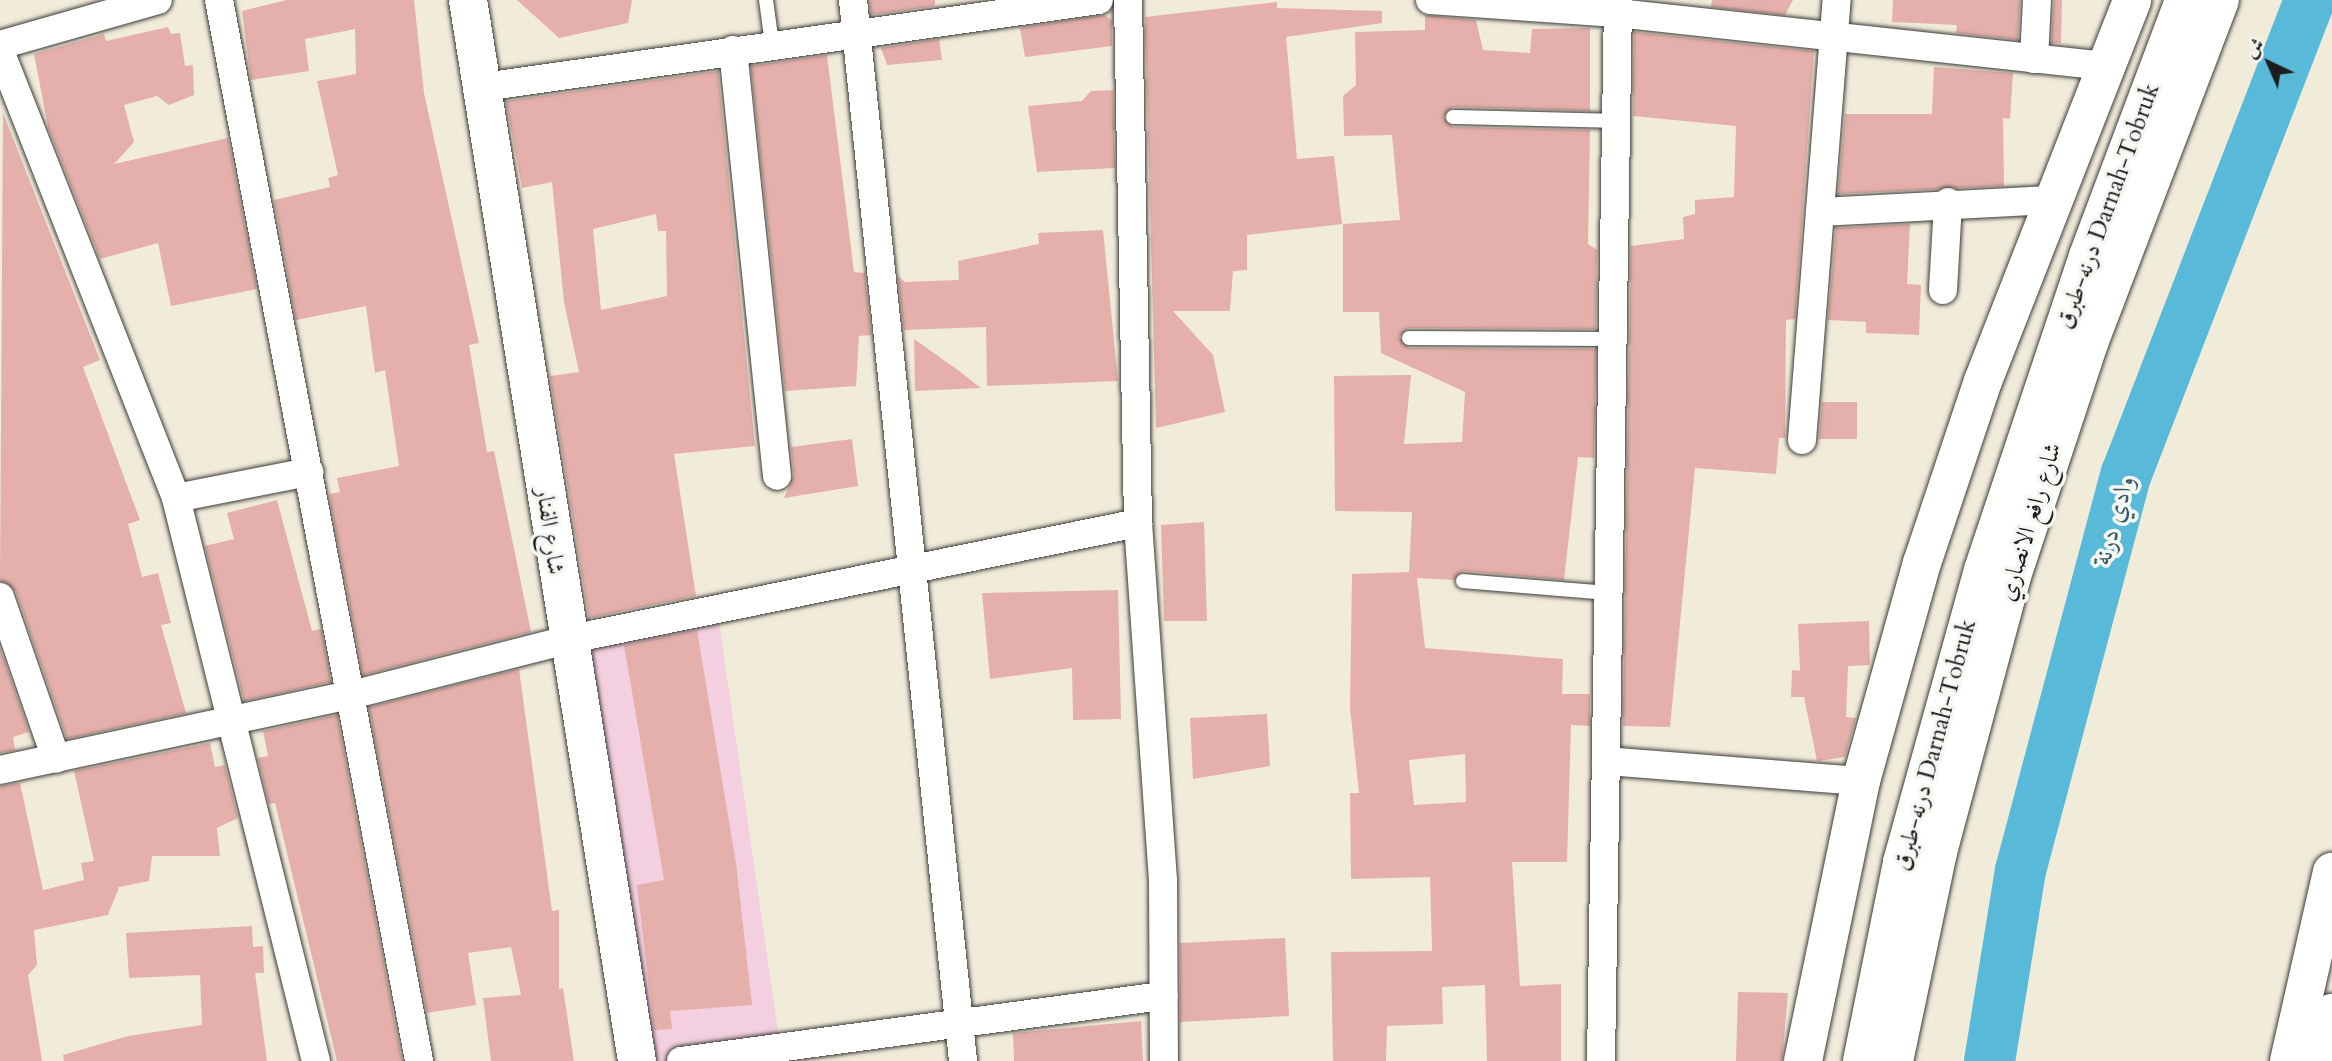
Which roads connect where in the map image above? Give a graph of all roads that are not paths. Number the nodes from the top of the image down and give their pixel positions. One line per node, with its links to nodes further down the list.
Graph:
1 (159, 0): 18 (street)
2 (219, 0): 35 (street)
3 (468, 0): 23 (street, شارع الفنار)
4 (766, 0): 17 (lane)
5 (853, 0): 15 (street)
6 (1100, 0): 15 (street)
7 (1128, 0): 38 (street)
8 (1430, 0): 14 (street)
9 (1837, 0): 16 (street)
10 (2037, 0): 21 (street)
11 (2132, 0): 22 (street)
12 (2184, 0): 33 (street, درنه-طبرق Darnah-Tobruk)
13 (2220, 0): 63 (street, شارع رافع الانصاري)
14 (1618, 7): 16 (street); 25 (street)
15 (857, 32): 17 (street); 39 (street)
16 (1833, 38): 21 (street); 28 (street)
17 (772, 44): 19 (street)
18 (0, 45)
19 (733, 50): 23 (street); 36 (street)
20 (0, 51): 37 (street)
21 (2034, 59): 22 (street)
22 (2105, 66): 26 (street)
23 (483, 87): 43 (street, شارع الفنار)
24 (1452, 117): 25 (lane)
25 (1613, 121): 31 (street)
26 (2051, 200): 27 (street); 32 (street)
27 (1948, 202): 28 (street); 29 (street)
28 (1820, 212): 34 (street)
29 (1943, 290)
30 (1409, 338): 31 (lane)
31 (1608, 339): 41 (street)
32 (1983, 381): 33 (street); 49 (street)
33 (2041, 391): 62 (street, درنه-طبرق Darnah-Tobruk)
34 (1802, 440)
35 (309, 472): 37 (street); 44 (street)
36 (777, 476)
37 (176, 498): 45 (street)
38 (1138, 523): 39 (street); 51 (street)
39 (907, 567): 43 (street); 53 (street)
40 (1463, 581): 41 (lane)
41 (1608, 593): 47 (street)
42 (0, 597): 46 (street)
43 (566, 640): 44 (street); 56 (street, شارع الفنار)
44 (351, 695): 45 (street); 55 (street)
45 (233, 722): 46 (street); 54 (street)
46 (56, 759): 48 (street)
47 (1606, 761): 49 (street); 60 (street)
48 (0, 770)
49 (1861, 781): 61 (street)
50 (2332, 872): 64 (street)
51 (1164, 996): 53 (street); 59 (street)
52 (2332, 1013): 65 (street)
53 (960, 1024): 57 (street); 58 (street)
54 (316, 1061)
55 (419, 1061)
56 (636, 1061)
57 (681, 1061)
58 (963, 1061)
59 (1164, 1061)
60 (1601, 1061)
61 (1803, 1061)
62 (1863, 1061)
63 (1894, 1061)
64 (2289, 1061)
65 (2323, 1061)

